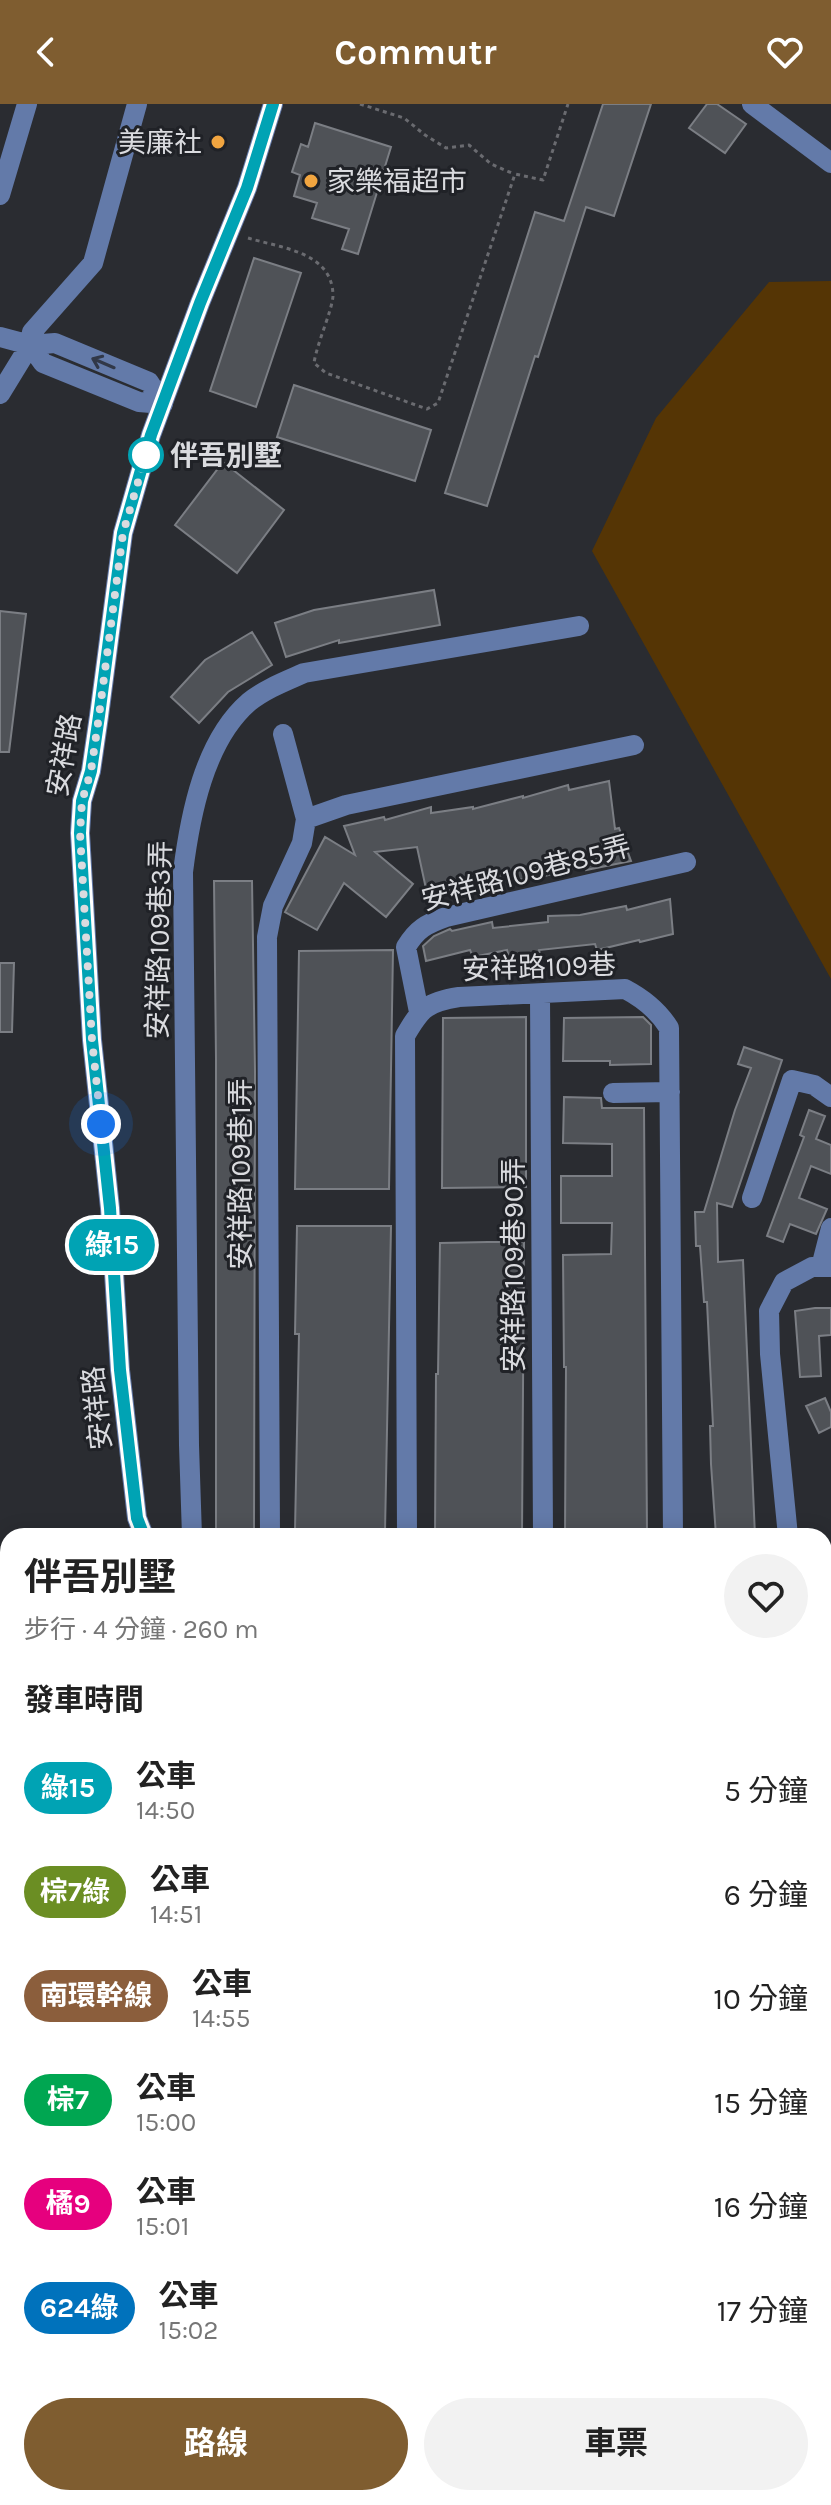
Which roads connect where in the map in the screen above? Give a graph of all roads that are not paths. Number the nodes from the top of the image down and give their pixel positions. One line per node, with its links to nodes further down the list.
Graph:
1 (27, 104): 6 (street)
2 (137, 104): 8 (street)
3 (273, 104): 10 (street, 安祥路)
4 (752, 104): 5 (street)
5 (831, 163)
6 (0, 195)
7 (0, 337): 8 (street)
8 (30, 345): 9 (street); 10 (street)
9 (0, 394)
10 (163, 404): 24 (street, 安祥路)
11 (579, 626): 25 (street, 安祥路109巷3弄)
12 (283, 734): 14 (street)
13 (634, 745): 14 (street)
14 (306, 819): 26 (street, 安祥路109巷1弄)
15 (686, 862): 17 (street, 安祥路109巷85弄)
16 (540, 994): 17 (street, 安祥路109巷); 18 (street, 安祥路109巷); 28 (street, 安祥路109巷90弄)
17 (419, 1012): 27 (street)
18 (670, 1092): 19 (street); 29 (street, 安祥路109巷)
19 (613, 1093)
20 (831, 1097): 21 (street)
21 (752, 1198)
22 (831, 1228): 23 (street)
23 (826, 1267): 30 (street)
24 (141, 1528)
25 (192, 1528)
26 (270, 1528)
27 (407, 1528)
28 (543, 1528)
29 (673, 1528)
30 (787, 1528)

